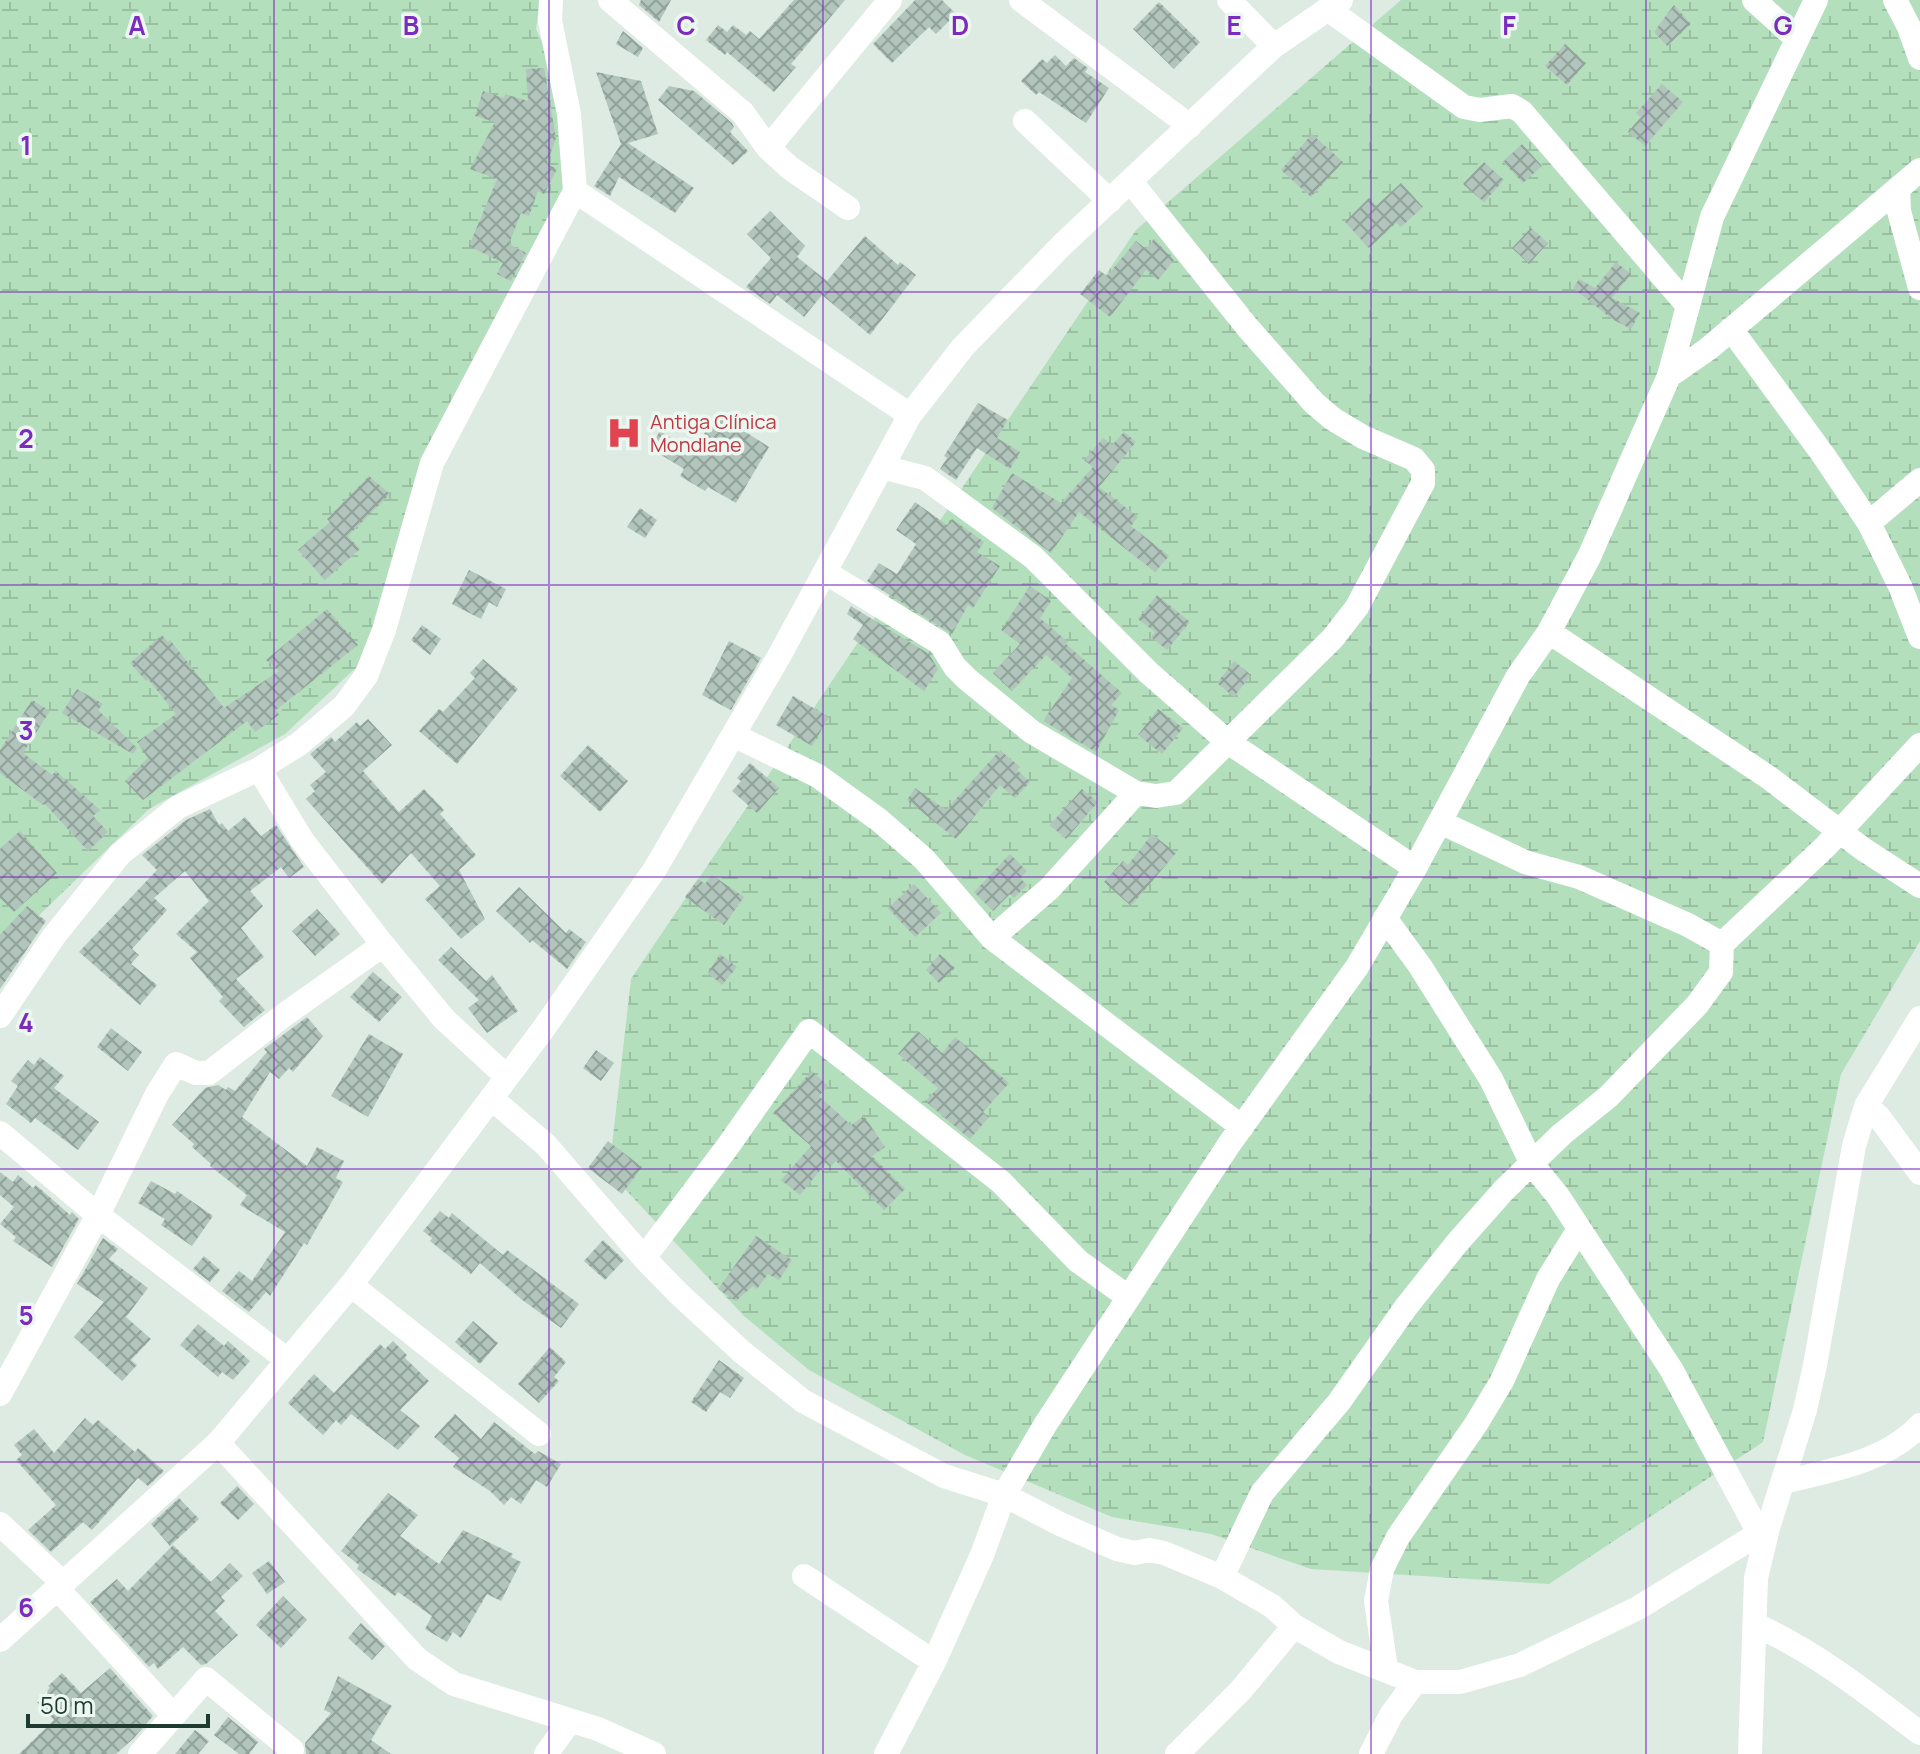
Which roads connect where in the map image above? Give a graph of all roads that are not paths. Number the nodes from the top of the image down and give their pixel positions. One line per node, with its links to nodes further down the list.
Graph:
1 (551, 0): 19 (street)
2 (610, 0): 15 (street)
3 (890, 0): 15 (street)
4 (1021, 0): 14 (street)
5 (1229, 0): 11 (street)
6 (1754, 0): 10 (street)
7 (1816, 0): 10 (street)
8 (1895, 0): 12 (street)
9 (1335, 5): 11 (street); 23 (street)
10 (1797, 39): 23 (street)
11 (1274, 46): 14 (street)
12 (1920, 58)
13 (1025, 121): 20 (street)
14 (1190, 126): 17 (street)
15 (768, 148): 21 (street)
16 (1920, 170): 18 (street)
17 (1131, 182): 20 (street); 34 (street)
18 (1898, 188): 22 (street); 24 (street)
19 (575, 191): 26 (street); 36 (street)
20 (1110, 201): 26 (street)
21 (848, 208)
22 (1920, 288)
23 (1688, 306): 25 (street)
24 (1731, 329): 25 (street); 29 (street)
25 (1669, 376): 31 (street)
26 (910, 415): 27 (street)
27 (882, 467): 30 (street); 34 (street)
28 (1920, 480): 29 (street)
29 (1869, 523): 32 (street)
30 (825, 572): 33 (street); 37 (street)
31 (1549, 632): 38 (street); 39 (street)
32 (1920, 637)
33 (733, 735): 43 (street); 48 (street)
34 (1228, 742): 37 (street); 40 (street)
35 (1920, 745): 39 (street)
36 (259, 769): 45 (street); 46 (street)
37 (1136, 793): 43 (street)
38 (1440, 822): 40 (street); 44 (street)
39 (1840, 829): 41 (street); 44 (street)
40 (1415, 868): 42 (street)
41 (1920, 886)
42 (1385, 918): 51 (street); 53 (street)
43 (992, 938): 51 (street)
44 (1722, 944): 53 (street)
45 (383, 945): 48 (street); 55 (street)
46 (0, 1016)
47 (1920, 1018): 50 (street)
48 (507, 1077): 49 (street)
49 (491, 1098): 57 (street); 58 (street)
50 (1866, 1106): 54 (street); 65 (street)
51 (1242, 1127): 59 (street)
52 (0, 1133): 55 (street)
53 (1532, 1164): 56 (street); 70 (street)
54 (1920, 1173)
55 (98, 1215): 60 (street); 61 (street)
56 (1579, 1229): 68 (street); 76 (street)
57 (644, 1258): 59 (street); 66 (street)
58 (351, 1285): 60 (street); 62 (street)
59 (1128, 1297): 66 (street)
60 (286, 1359): 64 (street)
61 (0, 1394)
62 (539, 1434)
63 (1917, 1436): 65 (street)
64 (218, 1443): 71 (street); 79 (street)
65 (1783, 1482): 68 (street)
66 (1004, 1495): 70 (street); 75 (street)
67 (0, 1524): 71 (street)
68 (1764, 1530): 72 (street); 77 (street)
69 (804, 1576): 75 (street)
70 (1222, 1577): 73 (street)
71 (61, 1586): 74 (street); 78 (street)
72 (1756, 1625): 80 (street); 88 (street)
73 (1294, 1626): 76 (street); 86 (street)
74 (0, 1640)
75 (934, 1662): 85 (street)
76 (1386, 1669): 77 (street)
77 (1415, 1682): 87 (street)
78 (173, 1715): 81 (street); 82 (street)
79 (570, 1721): 83 (street); 84 (street)
80 (1920, 1733)
81 (292, 1750)
82 (140, 1754)
83 (546, 1754)
84 (654, 1754)
85 (886, 1754)
86 (1177, 1754)
87 (1371, 1754)
88 (1750, 1754)

